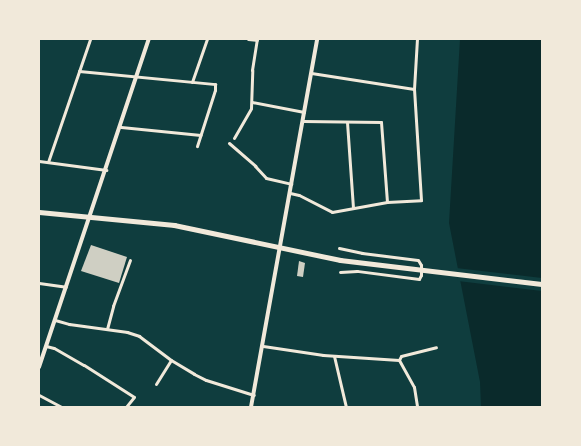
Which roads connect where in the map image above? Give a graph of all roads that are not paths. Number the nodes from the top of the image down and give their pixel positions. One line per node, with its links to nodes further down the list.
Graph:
1 (90, 39): 8 (street)
2 (149, 39): 10 (street)
3 (207, 39): 11 (street)
4 (248, 39): 5 (street)
5 (257, 39): 13 (street)
6 (317, 39): 9 (street)
7 (417, 39): 12 (street)
8 (79, 71): 10 (street); 23 (street)
9 (311, 73): 12 (street); 14 (street)
10 (136, 78): 11 (street); 17 (street)
11 (192, 82): 18 (street)
12 (414, 89): 27 (street)
13 (252, 102): 14 (street); 19 (street)
14 (304, 112): 15 (street)
15 (303, 121): 16 (street); 25 (street)
16 (347, 122): 27 (street); 28 (street)
17 (121, 127): 18 (street); 24 (street)
18 (201, 135): 21 (street)
19 (234, 138)
20 (229, 143): 25 (street)
21 (197, 146)
22 (39, 161): 23 (street)
23 (48, 162): 24 (street)
24 (106, 170): 30 (street)
25 (292, 184): 26 (street)
26 (290, 193): 28 (street); 31 (street)
27 (387, 202): 28 (street)
28 (353, 207)
29 (39, 212): 30 (main road)
30 (90, 216): 31 (main road); 37 (street)
31 (281, 247): 36 (main road); 41 (street)
32 (339, 248): 34 (street)
33 (130, 260): 39 (street)
34 (340, 272)
35 (39, 283): 37 (street)
36 (542, 284)
37 (66, 287): 38 (street)
38 (55, 320): 39 (street); 40 (street)
39 (108, 329): 44 (street)
40 (46, 346): 46 (street); 51 (street)
41 (263, 346): 43 (street); 49 (street)
42 (436, 347): 45 (street)
43 (334, 356): 45 (street); 53 (street)
44 (171, 360): 47 (street); 49 (street)
45 (399, 360): 54 (street)
46 (39, 367)
47 (156, 384)
48 (39, 395): 50 (street)
49 (254, 395): 52 (street)
50 (62, 407)
51 (126, 407)
52 (251, 407)
53 (346, 407)
54 (417, 407)

